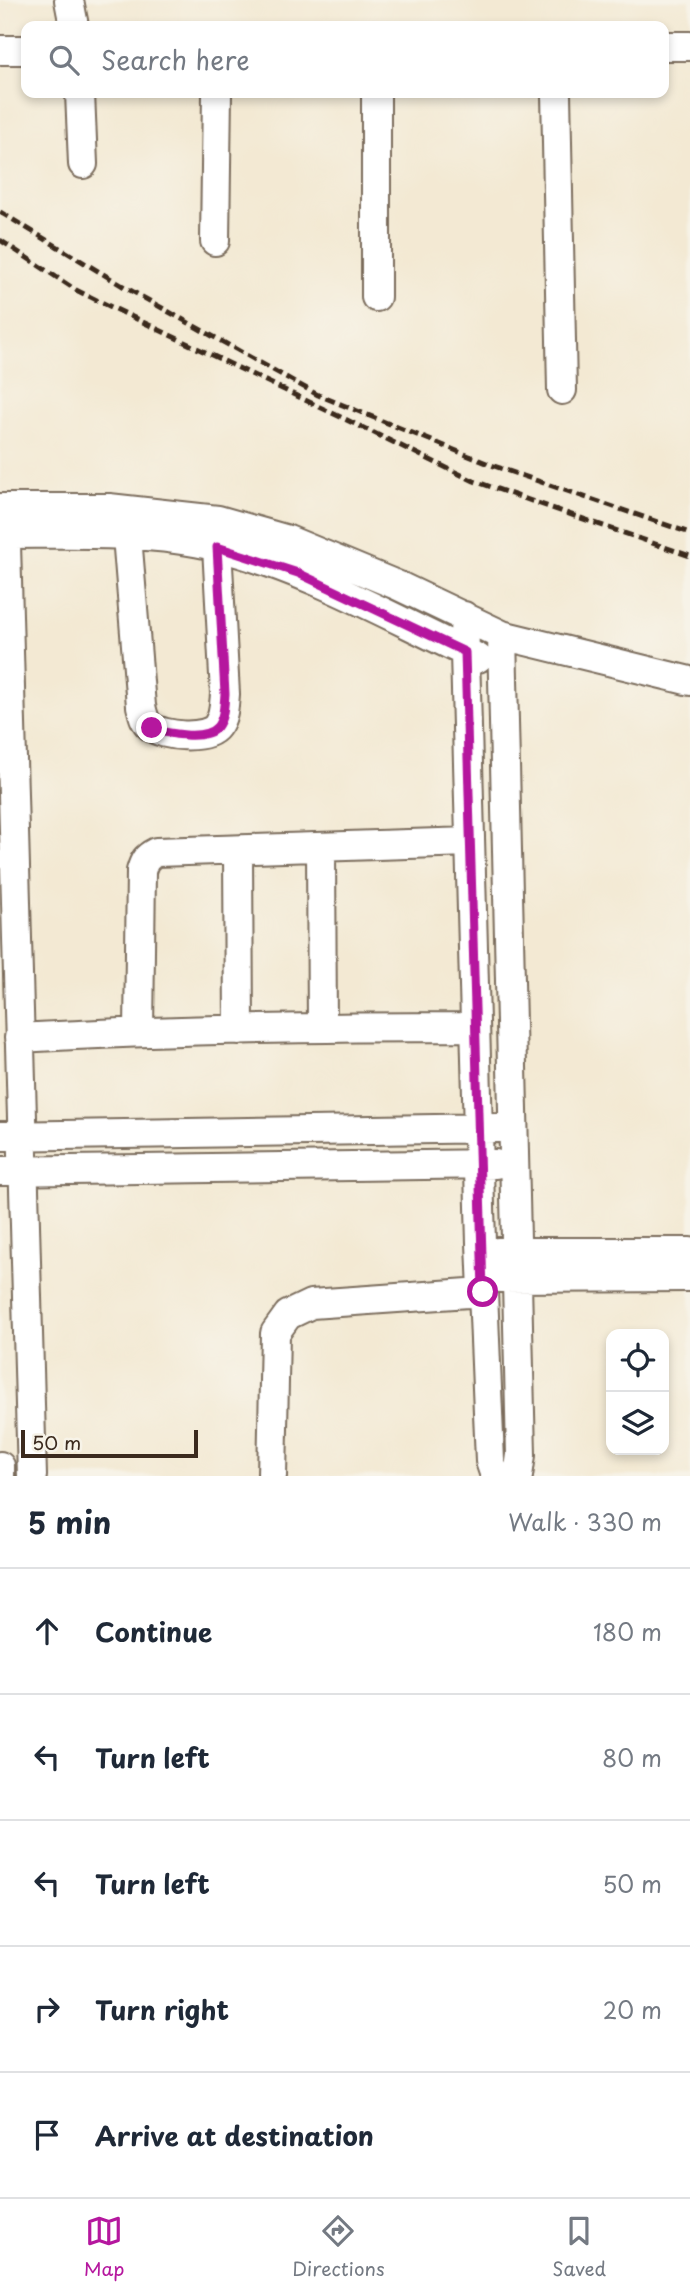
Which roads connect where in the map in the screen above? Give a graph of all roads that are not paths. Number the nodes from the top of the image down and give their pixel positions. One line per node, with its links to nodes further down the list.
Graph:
1 (69, 0): 2 (street)
2 (73, 21)
3 (669, 46): 4 (street)
4 (690, 46)
5 (0, 50): 6 (street)
6 (21, 50)
7 (80, 98): 11 (street)
8 (217, 98): 12 (street)
9 (376, 98): 13 (street)
10 (556, 98): 14 (street)
11 (83, 164)
12 (215, 241)
13 (376, 297)
14 (562, 390)
15 (3, 521): 16 (street); 18 (street); 30 (street)
16 (127, 536): 17 (street); 17 (street)
17 (217, 547): 20 (street)
18 (464, 616): 19 (street); 20 (street)
19 (502, 635): 21 (street); 22 (street)
20 (465, 652): 21 (street); 23 (street)
21 (503, 669): 31 (street)
22 (690, 681)
23 (470, 842): 24 (street); 27 (street)
24 (321, 847): 25 (street); 26 (street)
25 (238, 850): 28 (street); 29 (street)
26 (322, 1027): 27 (street); 28 (street)
27 (475, 1027): 32 (street)
28 (239, 1030): 29 (street)
29 (139, 1031): 30 (street)
30 (19, 1038): 33 (street)
31 (515, 1128): 32 (street); 35 (street)
32 (478, 1129): 33 (street); 34 (street)
33 (11, 1136): 36 (street)
34 (479, 1164): 35 (street); 36 (street); 39 (street)
35 (516, 1164): 38 (street)
36 (12, 1170): 43 (street)
37 (690, 1252): 38 (street)
38 (517, 1265): 39 (street); 40 (street); 46 (street)
39 (482, 1274): 44 (street); 45 (street)
40 (690, 1277)
41 (0, 1466): 42 (street)
42 (0, 1476)
43 (32, 1476)
44 (272, 1476)
45 (495, 1476)
46 (518, 1476)

